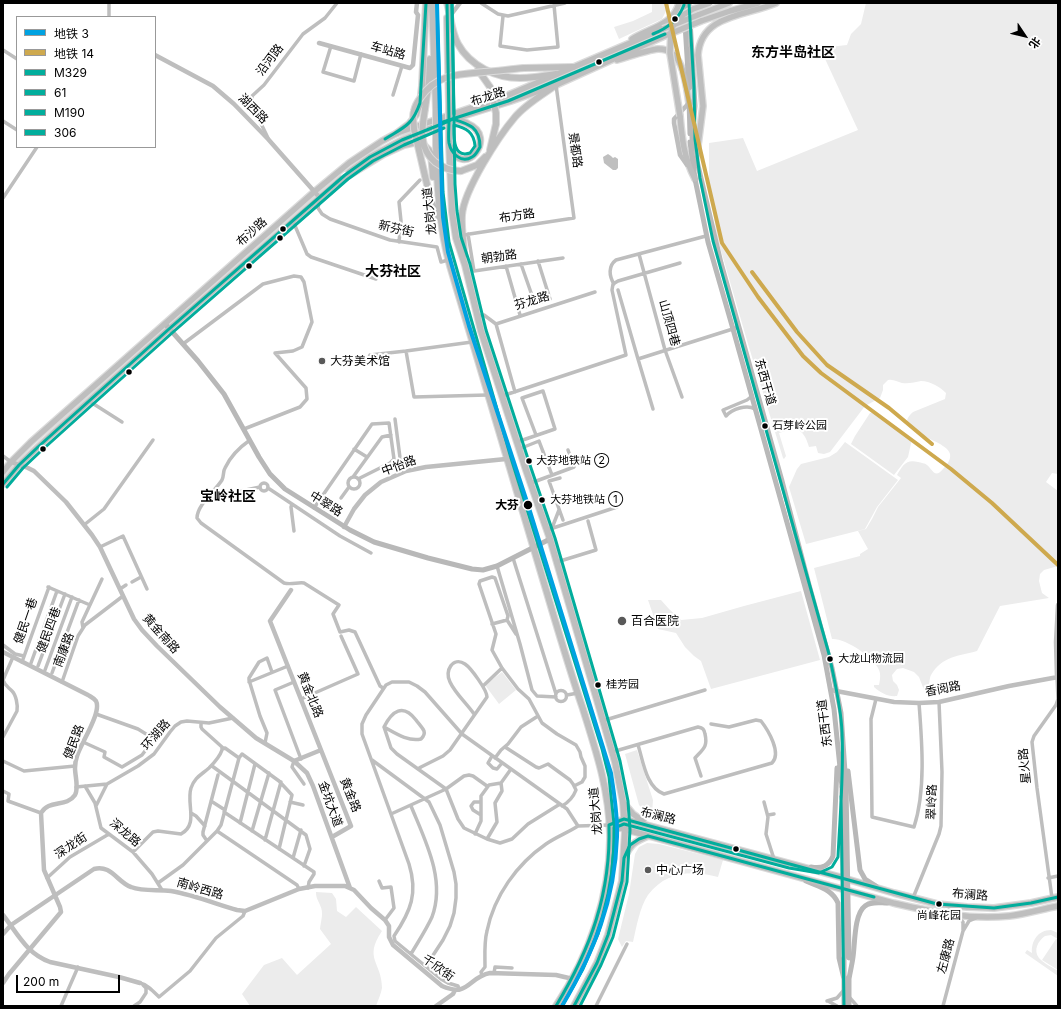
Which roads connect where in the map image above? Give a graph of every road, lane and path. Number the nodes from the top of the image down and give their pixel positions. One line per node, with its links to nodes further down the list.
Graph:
1 (109, 3): 18 (street)
2 (337, 3): 42 (street, 沿河路)
3 (417, 3): 30 (street, 车站路)
4 (427, 3): 39 (highway); 47 (highway, bridge)
5 (432, 3): 56 (highway, 龙岗大道, bridge)
6 (447, 3): 19 (highway); 44 (highway, 龙岗大道, bridge)
7 (460, 3): 19 (street)
8 (481, 3): 20 (street)
9 (566, 3): 17 (street)
10 (679, 3): 23 (main road)
11 (684, 3): 35 (main road, 东西干道)
12 (689, 3): 41 (main road, 东西干道)
13 (711, 3): 43 (main road, bridge)
14 (729, 3): 23 (main road, bridge)
15 (758, 3): 29 (main road, 布龙路, bridge)
16 (776, 3): 40 (main road)
17 (554, 5): 20 (street); 20 (street)
18 (109, 16)
19 (450, 16): 28 (highway)
20 (503, 16)
21 (319, 43): 22 (street, 车站路)
22 (331, 46): 25 (street, 车站路); 25 (street)
23 (617, 48): 31 (main road)
24 (3, 50): 27 (street)
25 (362, 54): 30 (street, 车站路)
26 (156, 56): 42 (street, 湖西路)
27 (16, 58)
28 (470, 60): 32 (highway); 47 (highway, bridge)
29 (599, 65): 33 (main road, 布龙路); 35 (main road)
30 (402, 66): 34 (street)
31 (573, 67): 32 (main road); 61 (highway, bridge)
32 (556, 74): 39 (main road, 布沙路)
33 (556, 85): 36 (main road, 布龙路); 47 (highway); 57 (street, 景都路)
34 (393, 95)
35 (689, 103): 41 (main road, 东西干道); 46 (street)
36 (453, 119): 44 (highway); 52 (main road, 布沙路)
37 (3, 121): 38 (street)
38 (16, 129)
39 (397, 133): 53 (main road, 布沙路)
40 (699, 137): 41 (main road); 48 (main road)
41 (691, 138): 48 (main road, 东西干道); 50 (main road, 东西干道)
42 (268, 139): 53 (street, 湖西路)
43 (682, 141): 46 (street); 49 (main road)
44 (449, 143): 69 (highway, 龙岗大道)
45 (36, 148): 54 (street)
46 (679, 149): 49 (street)
47 (490, 152): 59 (highway)
48 (696, 153): 82 (main road, 东西干道)
49 (688, 165): 50 (main road)
50 (694, 179): 60 (main road, 东西干道)
51 (420, 180): 62 (street)
52 (338, 182): 55 (main road, 布沙路); 56 (highway)
53 (314, 192): 55 (street, 湖西路); 80 (main road, 布沙路)
54 (3, 198)
55 (320, 198): 58 (main road, 布沙路); 62 (street, 新芬街)
56 (439, 206): 61 (highway, 龙岗大道)
57 (574, 218): 59 (street, 布方路)
58 (293, 221): 72 (street); 83 (main road, 布沙路)
59 (465, 234): 69 (highway); 70 (street, 朝勃路)
60 (706, 236): 63 (street); 84 (main road, 东西干道)
61 (443, 239): 65 (highway, 龙岗大道)
62 (399, 242): 65 (street, 新芬街)
63 (639, 254): 71 (street, 山顶四巷); 73 (street)
64 (564, 258): 66 (street, 朝勃路)
65 (448, 260): 85 (highway, 龙岗大道)
66 (538, 261): 68 (street, 朝勃路); 76 (street)
67 (680, 263): 71 (street)
68 (521, 264): 70 (street, 朝勃路); 76 (street)
69 (465, 265): 78 (highway, 龙岗大道)
70 (506, 266): 77 (street)
71 (644, 273): 73 (street); 87 (street, 山顶四巷)
72 (376, 279)
73 (614, 284): 91 (street)
74 (618, 290): 89 (street)
75 (596, 292): 79 (street, 芬龙路)
76 (535, 304): 77 (street)
77 (518, 309): 79 (street)
78 (478, 316): 81 (street); 93 (highway, 龙岗大道)
79 (520, 316): 81 (street, 芬龙路)
80 (165, 324): 83 (main road, 中翠路); 113 (main road, 布沙路)
81 (496, 324): 91 (street)
82 (739, 327): 84 (street); 183 (main road, 东西干道)
83 (169, 329): 86 (main road, 中翠路); 96 (main road, 布沙路)
84 (734, 329): 87 (street); 94 (main road, 东西干道)
85 (472, 342): 88 (street); 92 (highway, 龙岗大道)
86 (183, 344): 101 (main road, 中翠路); 101 (street)
87 (665, 350): 89 (street); 95 (street, 山顶四巷)
88 (406, 351): 90 (street); 92 (street)
89 (638, 358): 97 (street)
90 (366, 364)
91 (515, 392): 93 (street)
92 (487, 395): 112 (highway, 龙岗大道)
93 (502, 396): 106 (highway, 龙岗大道)
94 (752, 396): 98 (main road, 东西干道); 98 (street)
95 (682, 397)
96 (89, 401): 100 (street); 114 (main road, 布沙路)
97 (653, 409)
98 (755, 409): 183 (main road, 东西干道)
99 (395, 419): 116 (street)
100 (122, 422)
101 (244, 429): 105 (main road, 中翠路)
102 (391, 435): 107 (street); 111 (street); 120 (street)
103 (536, 435): 103 (street); 106 (street)
104 (153, 440): 134 (street)
105 (250, 440): 125 (street); 130 (main road, 中翠路)
106 (517, 442): 108 (highway, 龙岗大道)
107 (354, 449): 111 (street); 130 (street)
108 (519, 449): 117 (street); 121 (highway, 龙岗大道)
109 (568, 450): 117 (street)
110 (3, 456): 113 (street)
111 (367, 457): 118 (street)
112 (506, 460): 116 (street, 中怡路); 140 (highway, 龙岗大道)
113 (11, 462): 114 (street, 黄金南路); 115 (main road, 布沙路)
114 (19, 465): 122 (main road, 布沙路); 134 (street, 黄金南路)
115 (3, 472)
116 (402, 473): 126 (street, 中怡路)
117 (552, 475): 121 (street)
118 (353, 477): 120 (street); 123 (street)
119 (560, 478): 131 (street)
120 (358, 479): 124 (street)
121 (531, 483): 136 (highway, 龙岗大道)
122 (3, 484)
123 (349, 487): 124 (street); 127 (street)
124 (358, 487): 126 (street)
125 (214, 490): 128 (street); 181 (street)
126 (365, 495): 135 (street, 中怡路)
127 (341, 498)
128 (292, 504): 137 (street); 141 (street)
129 (617, 507): 136 (street)
130 (314, 508): 135 (main road, 中翠路)
131 (559, 510): 132 (street); 136 (street)
132 (563, 520)
133 (588, 521): 143 (street)
134 (84, 525): 139 (street, 黄金南路)
135 (344, 527): 144 (main road, 中翠路)
136 (550, 529): 138 (highway, 龙岗大道)
137 (294, 531)
138 (550, 539): 140 (main road, 中翠路); 143 (highway, 龙岗大道)
139 (100, 547): 145 (street); 149 (street, 黄金南路)
140 (533, 548): 142 (main road, 中翠路); 184 (highway, 龙岗大道)
141 (371, 553)
142 (513, 558): 144 (main road, 中翠路); 186 (street)
143 (557, 562): 195 (highway, 龙岗大道)
144 (497, 566): 163 (street)
145 (141, 577): 147 (street); 150 (street)
146 (102, 579): 157 (street)
147 (132, 582)
148 (126, 585): 149 (street)
149 (120, 589): 154 (street, 黄金南路)
150 (147, 589)
151 (291, 590): 171 (street, 黄金北路)
152 (57, 591): 153 (street); 166 (street, 健民一巷); 169 (street)
153 (65, 594): 155 (street); 170 (street)
154 (123, 596): 161 (street, 南康路); 194 (street, 黄金南路)
155 (72, 597): 156 (street); 173 (street, 健民四巷)
156 (80, 600): 157 (street); 175 (street)
157 (90, 605): 161 (street)
158 (1058, 606): 176 (street, 星火路)
159 (507, 620): 160 (street); 160 (street); 163 (street)
160 (492, 624): 172 (street)
161 (83, 628): 177 (street, 南康路)
162 (341, 636): 187 (street)
163 (519, 640): 186 (street)
164 (3, 645): 166 (street)
165 (3, 652): 167 (street, 健民路)
166 (24, 656): 168 (street, 健民一巷)
167 (13, 657): 168 (street, 健民路); 201 (street)
168 (22, 662): 177 (street, 健民路)
169 (31, 663)
170 (38, 666)
171 (288, 666): 174 (street); 179 (street, 黄金北路)
172 (502, 668): 180 (street); 193 (street)
173 (45, 670)
174 (272, 672): 178 (street); 178 (street)
175 (52, 673)
176 (1057, 677): 189 (street, 香阅路); 285 (street, 星火路)
177 (62, 682): 191 (street, 健民路)
178 (249, 682): 203 (street)
179 (294, 682): 187 (street, 黄金北路); 211 (street)
180 (483, 686): 192 (street); 192 (street)
181 (383, 688): 200 (street); 212 (street)
182 (705, 690): 195 (street)
183 (834, 690): 188 (street, 香阅路); 199 (main road, 东西干道)
184 (578, 693): 185 (street); 258 (highway, 龙岗大道)
185 (566, 695): 186 (street); 186 (street)
186 (556, 696)
187 (301, 699): 207 (street, 黄金北路)
188 (876, 699): 190 (street, 香阅路); 190 (street)
189 (939, 702): 190 (street, 香阅路); 295 (street, 翠岭路)
190 (919, 703)
191 (96, 714): 202 (street, 健民路); 202 (street)
192 (474, 714): 200 (street)
193 (538, 716): 205 (street); 231 (street)
194 (233, 718): 196 (street, 环湖路); 203 (street, 黄金南路)
195 (602, 721): 208 (highway, 龙岗大道)
196 (201, 723): 206 (street); 226 (street, 环湖路)
197 (711, 724): 204 (street)
198 (384, 727): 198 (street); 219 (street)
199 (840, 731): 280 (main road); 292 (main road); 315 (main road, 东西干道, bridge)
200 (462, 734): 209 (street); 219 (street)
201 (3, 735)
202 (83, 742): 217 (street, 健民路)
203 (264, 743): 214 (street, 黄金南路)
204 (638, 745): 208 (street); 223 (street)
205 (505, 747): 209 (street); 231 (street)
206 (222, 748): 210 (street); 218 (street)
207 (321, 750): 211 (street); 269 (street, 黄金路)
208 (612, 752): 241 (highway, 龙岗大道)
209 (494, 757): 215 (street); 215 (street)
210 (239, 758): 216 (street); 224 (street)
211 (301, 759): 214 (street)
212 (372, 760): 236 (street); 251 (street)
213 (3, 761): 217 (street)
214 (294, 762): 227 (street); 269 (street, 金坑大道)
215 (502, 763): 220 (street)
216 (255, 764): 221 (street); 235 (street)
217 (75, 766): 232 (street, 健民路)
218 (212, 766): 224 (street); 250 (street)
219 (418, 769): 233 (street)
220 (511, 769): 228 (street); 244 (street)
221 (269, 773): 225 (street); 238 (street)
222 (218, 775): 237 (street)
223 (701, 776)
224 (233, 782): 235 (street); 247 (street)
225 (281, 782): 239 (street); 248 (street)
226 (107, 784): 229 (street, 环湖路); 245 (street)
227 (304, 784)
228 (501, 784): 230 (street); 270 (street)
229 (85, 786): 232 (street, 环湖路); 245 (street, 深龙路)
230 (487, 786): 233 (street); 240 (street)
231 (574, 786): 244 (street)
232 (76, 787): 249 (street)
233 (446, 789): 236 (street); 267 (street)
234 (3, 791): 249 (street)
235 (248, 792): 238 (street); 257 (street)
236 (427, 799): 246 (street); 309 (street)
237 (211, 801): 247 (street); 260 (street)
238 (261, 802): 248 (street); 265 (street)
239 (290, 802): 243 (street); 256 (street)
240 (480, 802): 253 (street); 253 (street)
241 (622, 802): 255 (highway, 龙岗大道); 259 (main road)
242 (764, 802): 254 (street)
243 (303, 805)
244 (561, 805): 261 (street); 270 (street)
245 (96, 806): 266 (street, 深龙路)
246 (412, 806): 251 (street); 308 (street)
247 (225, 811): 257 (street); 264 (street)
248 (273, 811): 256 (street); 271 (street)
249 (40, 814): 284 (street)
250 (191, 814): 260 (street); 276 (street)
251 (391, 814): 308 (street)
252 (774, 814): 254 (street)
253 (481, 815): 267 (street)
254 (768, 815): 279 (street)
255 (624, 819): 258 (main road, 布澜路); 259 (main road, 布澜路); 263 (highway, 龙岗大道)
256 (286, 820): 262 (street); 274 (street)
257 (240, 823): 265 (street)
258 (609, 825): 261 (street); 263 (main road, 布澜路); 314 (highway, 龙岗大道)
259 (649, 825): 272 (main road, 布澜路)
260 (205, 826): 273 (street)
261 (578, 826): 313 (street)
262 (301, 830): 277 (street); 281 (street)
263 (625, 830): 268 (main road, 布澜路); 278 (highway, 龙岗大道)
264 (217, 831): 273 (street); 290 (street)
265 (252, 831): 271 (street)
266 (109, 834): 276 (street, 深龙路); 284 (street, 深龙街)
267 (475, 834): 270 (street)
268 (648, 836): 275 (main road, 布澜路); 278 (main road)
269 (332, 837): 289 (street)
270 (487, 839)
271 (265, 840): 274 (street)
272 (704, 840): 275 (main road); 279 (main road, 布澜路)
273 (207, 841): 287 (street)
274 (279, 849): 277 (street)
275 (701, 850): 282 (main road, 布澜路)
276 (133, 852): 287 (street, 深龙路)
277 (294, 858): 281 (street)
278 (624, 858): 326 (highway, 龙岗大道)
279 (774, 859): 280 (main road, 布澜路)
280 (790, 863): 292 (main road, 布澜路)
281 (304, 866): 288 (street)
282 (786, 874): 296 (main road, 布澜路); 315 (main road)
283 (1058, 876): 285 (street)
284 (47, 878): 293 (street)
285 (1048, 878): 294 (street, 星火路)
286 (379, 881): 302 (street)
287 (158, 883): 291 (street, 深龙路)
288 (308, 888): 289 (street); 290 (street)
289 (350, 888): 302 (street)
290 (299, 889): 298 (street)
291 (162, 890): 293 (street, 南岭西路); 298 (street, 南岭西路)
292 (894, 893): 295 (main road, 布澜路)
293 (55, 895): 303 (street); 307 (street)
294 (1055, 897): 295 (main road, 布澜路); 297 (street, 星火路)
295 (913, 898)
296 (893, 903): 300 (main road, 布澜路); 315 (main road)
297 (1056, 906): 301 (main road, 布澜路)
298 (245, 911): 317 (street)
299 (3, 915): 303 (street)
300 (957, 916): 301 (main road, 布澜路); 304 (street)
301 (977, 918): 304 (street, 左康路)
302 (385, 920): 319 (street, 千欣街)
303 (11, 924): 305 (street); 307 (street)
304 (963, 931): 333 (street, 左康路)
305 (3, 934)
306 (627, 944): 327 (street)
307 (28, 950): 310 (street); 316 (street)
308 (411, 954): 309 (street)
309 (426, 966): 319 (street)
310 (78, 968): 317 (street); 322 (street)
311 (512, 968): 312 (street)
312 (494, 973): 313 (street, 千欣街); 314 (street, 千欣街)
313 (482, 976): 319 (street, 千欣街)
314 (573, 979): 325 (highway, 龙岗大道)
315 (847, 979): 318 (main road); 320 (main road)
316 (3, 983)
317 (140, 983): 323 (street)
318 (844, 989): 321 (street); 330 (main road)
319 (457, 990): 324 (street)
320 (849, 997): 331 (main road); 332 (street)
321 (827, 1001): 328 (street); 329 (street)
322 (61, 1006)
323 (134, 1006)
324 (436, 1006)
325 (556, 1006)
326 (574, 1006)
327 (596, 1006)
328 (827, 1006)
329 (837, 1006)
330 (844, 1006)
331 (849, 1006)
332 (857, 1006)
333 (943, 1006)

